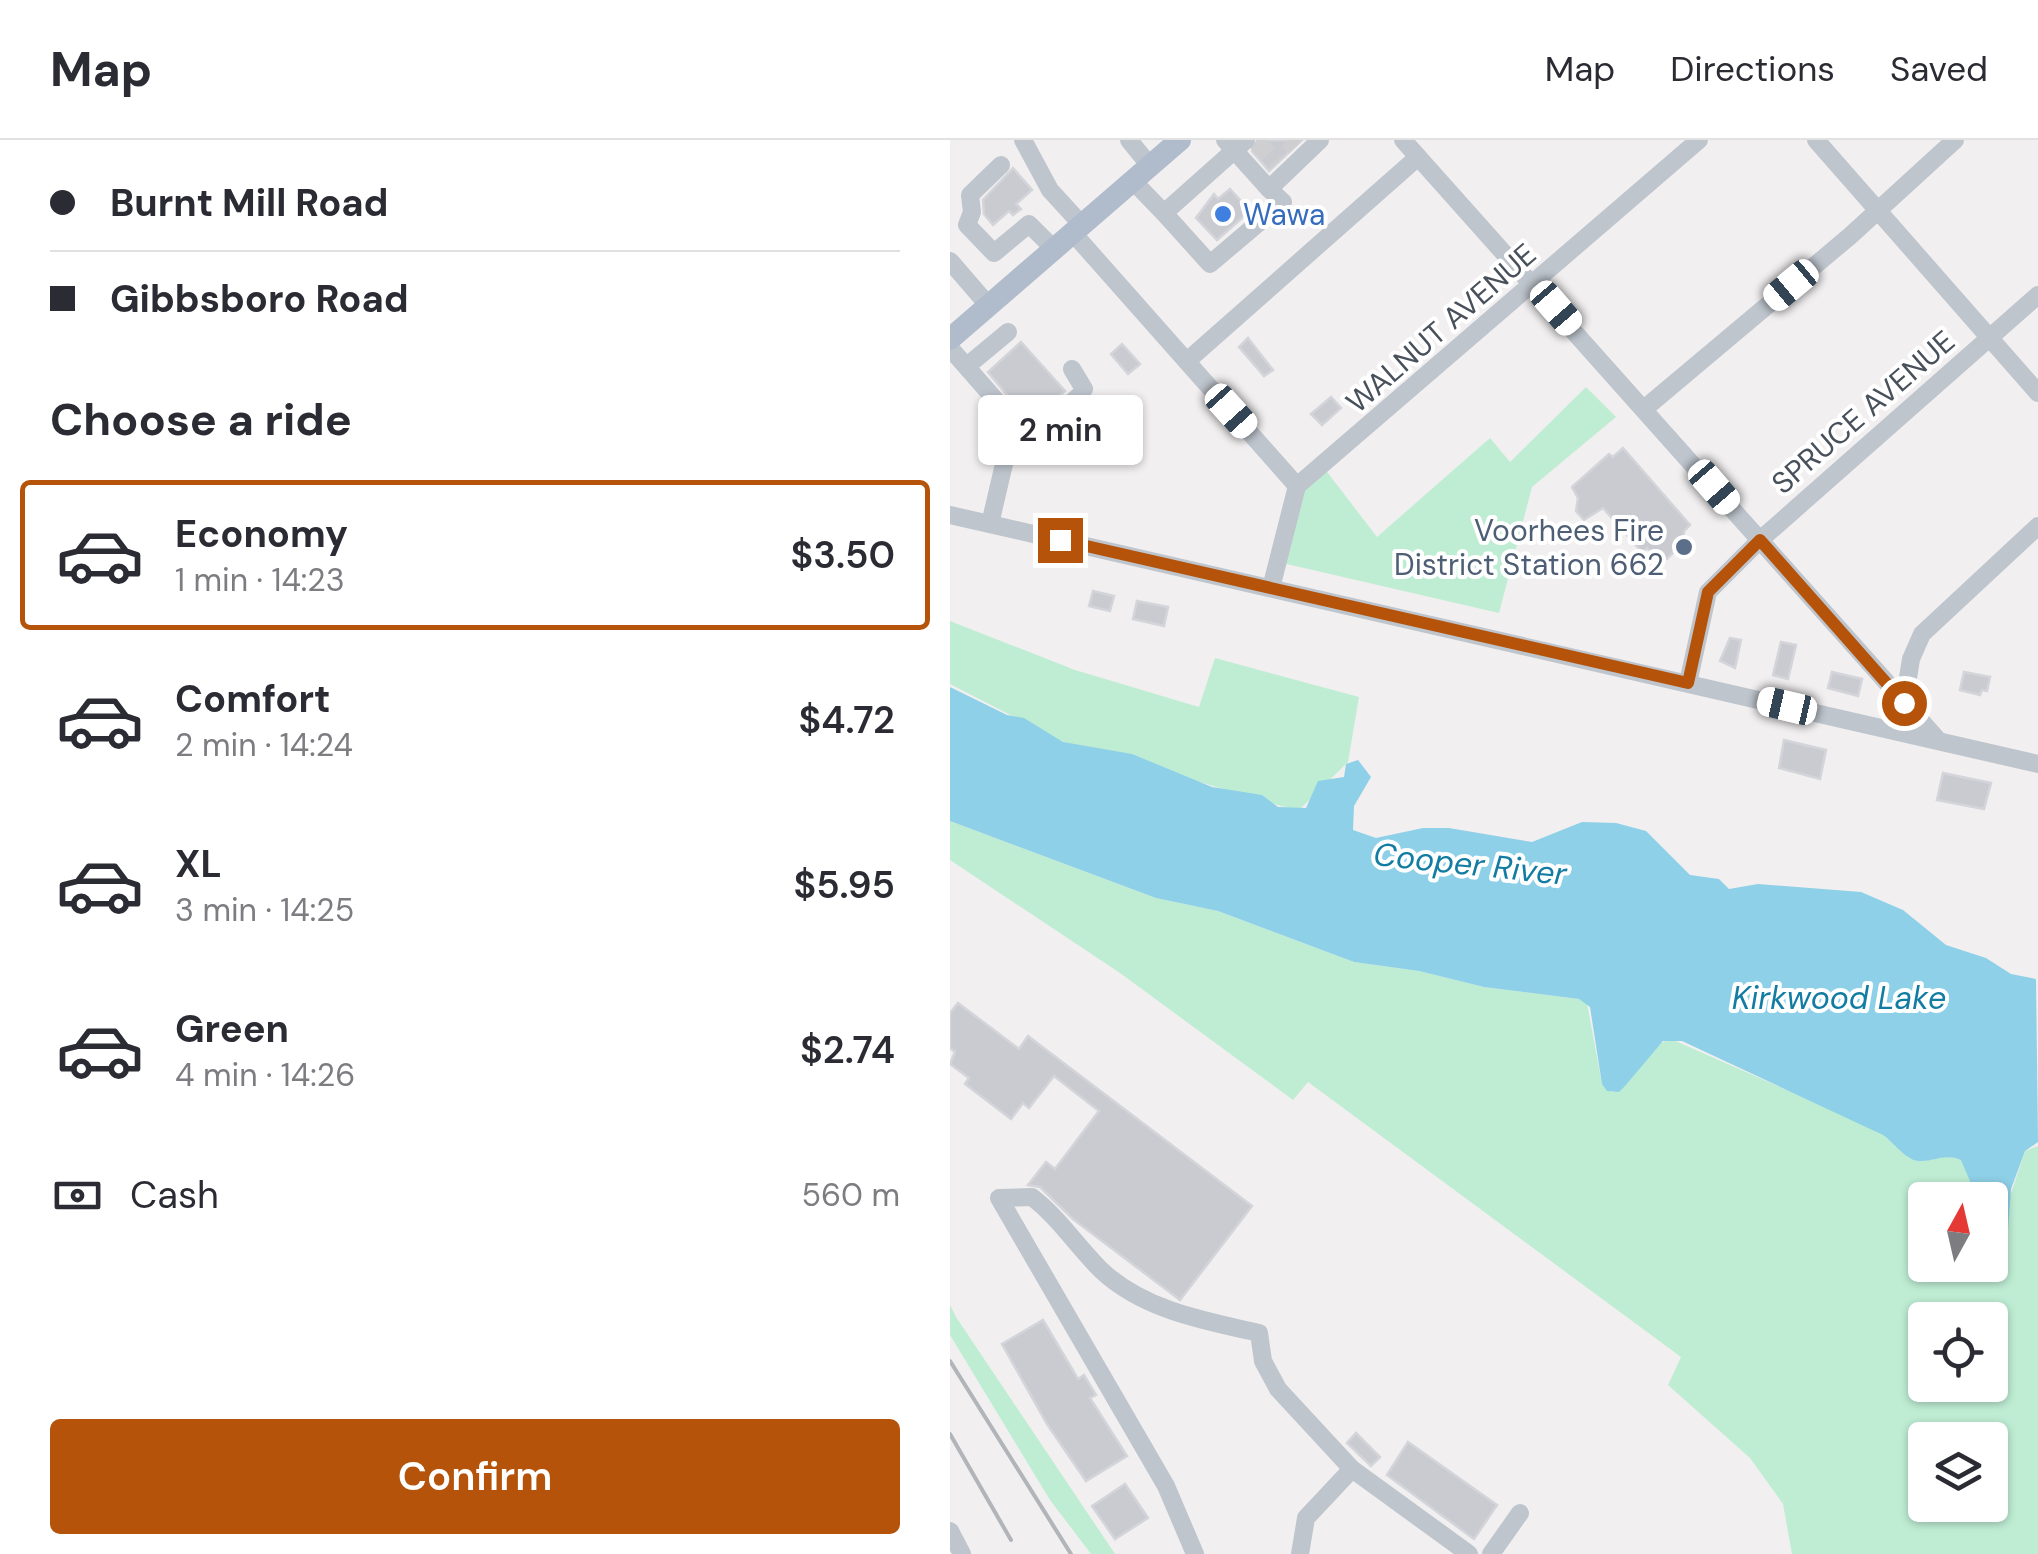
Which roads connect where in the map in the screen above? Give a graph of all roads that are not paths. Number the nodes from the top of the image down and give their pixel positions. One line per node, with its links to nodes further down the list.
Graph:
1 (1023, 140): 16 (street)
2 (1129, 140): 12 (street)
3 (1180, 140): 12 (main road)
4 (1320, 140): 13 (street)
5 (1403, 140): 10 (street)
6 (1699, 140): 19 (street, WALNUT AVENUE)
7 (1816, 140): 14 (street)
8 (1955, 140): 14 (street)
9 (1235, 144): 13 (street); 15 (street)
10 (1418, 157): 19 (street); 26 (street)
11 (1001, 165): 17 (street)
12 (1142, 173): 15 (street); 16 (main road)
13 (1270, 189): 15 (street)
14 (1878, 211): 23 (street); 30 (street)
15 (1164, 213)
16 (1078, 229): 17 (main road); 26 (street)
17 (1054, 249): 21 (main road)
18 (950, 261): 21 (street)
19 (1535, 284): 30 (street); 32 (street, WALNUT AVENUE)
20 (2038, 295): 23 (street, SPRUCE AVENUE)
21 (988, 304): 24 (main road)
22 (1008, 332): 27 (street)
23 (1989, 338): 29 (street); 36 (street, SPRUCE AVENUE)
24 (950, 339)
25 (950, 348): 27 (street)
26 (1187, 361): 32 (street)
27 (967, 366): 31 (street)
28 (1072, 369): 31 (street)
29 (2038, 393)
30 (1644, 408): 36 (street)
31 (1013, 430): 34 (street)
32 (1296, 486): 37 (street)
33 (950, 515): 34 (street)
34 (990, 524): 37 (street)
35 (2038, 526): 39 (street)
36 (1760, 540): 38 (street, SPRUCE AVENUE); 39 (street)
37 (1271, 588): 38 (street)
38 (1688, 683): 40 (street)
39 (1904, 703): 40 (street)
40 (1938, 740): 41 (street)
41 (2038, 764)
42 (1352, 1469): 46 (street); 47 (street); 48 (street)
43 (1520, 1513): 49 (street)
44 (951, 1534): 45 (street)
45 (962, 1554)
46 (1194, 1554)
47 (1300, 1554)
48 (1469, 1554)
49 (1491, 1554)

